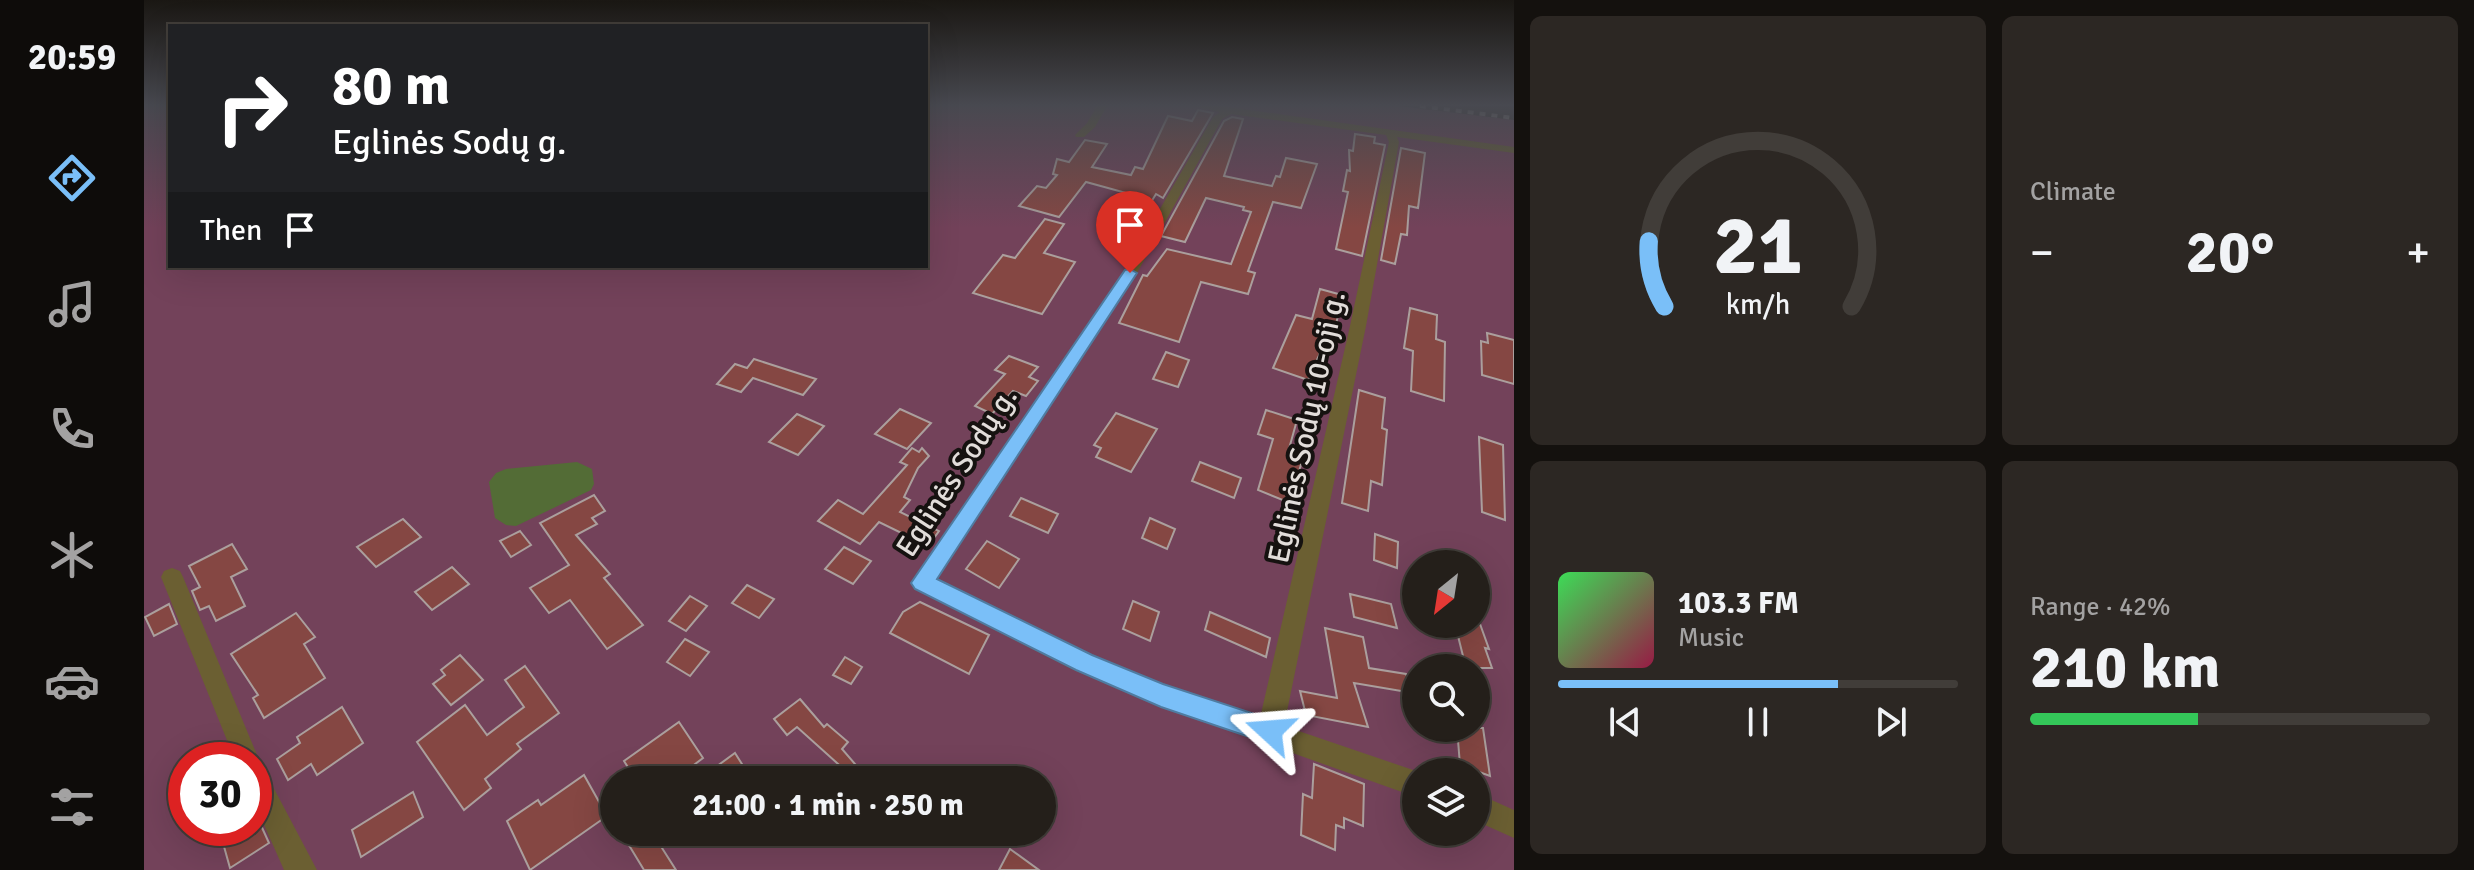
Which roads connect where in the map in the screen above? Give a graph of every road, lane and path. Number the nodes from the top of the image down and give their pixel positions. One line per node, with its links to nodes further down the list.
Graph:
1 (1201, 147): 6 (street, Eglinės Sodų g.)
2 (1393, 147): 6 (street, Eglinės Sodų 10-oji g.)
3 (1486, 147): 4 (street)
4 (1514, 150)
5 (172, 577): 7 (street)
6 (1270, 731): 8 (street, Eglinės Sodų g.)
7 (241, 742)
8 (1402, 779)
9 (272, 811): 12 (street)
10 (1490, 813): 11 (street)
11 (1514, 824)
12 (303, 870)

